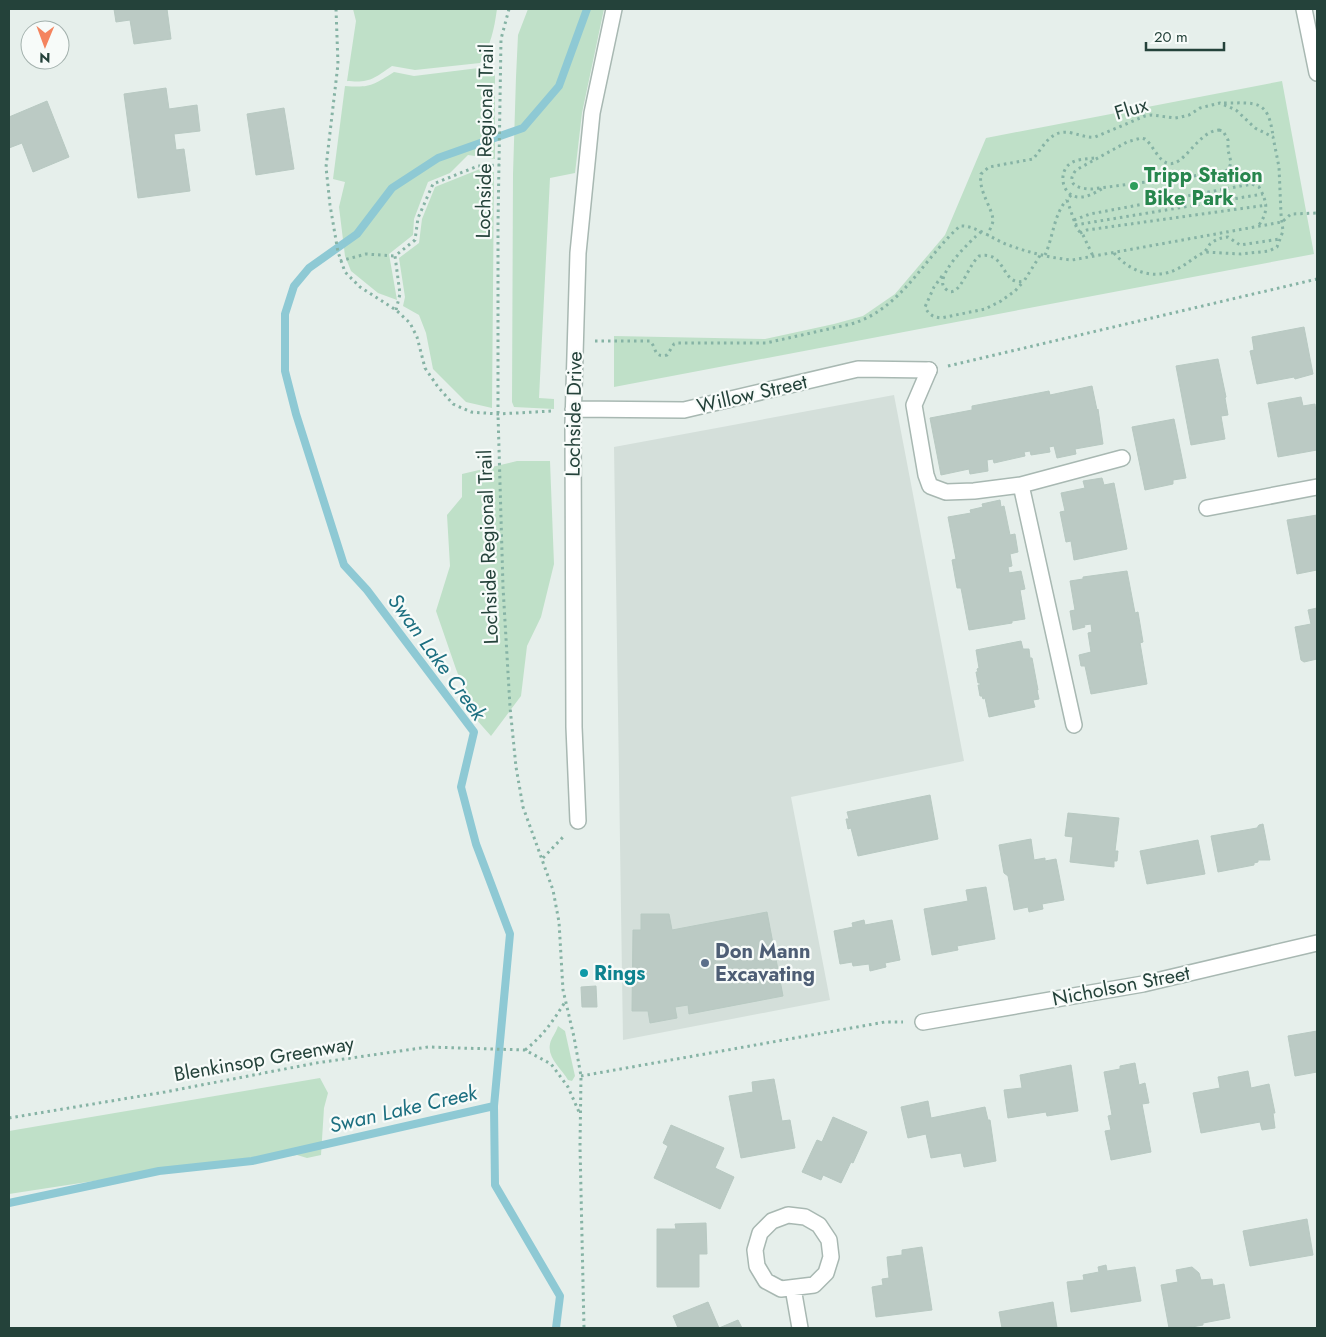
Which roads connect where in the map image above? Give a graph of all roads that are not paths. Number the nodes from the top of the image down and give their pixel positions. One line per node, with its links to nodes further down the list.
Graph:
1 (614, 9): 4 (street, Lochside Drive)
2 (1304, 9): 3 (street)
3 (1317, 73)
4 (573, 410): 6 (street, Willow Street); 10 (street, Lochside Drive)
5 (1122, 458): 6 (street)
6 (1021, 485): 9 (street)
7 (1317, 487): 8 (street)
8 (1207, 508)
9 (1074, 725)
10 (578, 821)
11 (1317, 943): 12 (street, Nicholson Street)
12 (923, 1022)
13 (793, 1288): 13 (street); 14 (street)
14 (800, 1328)

